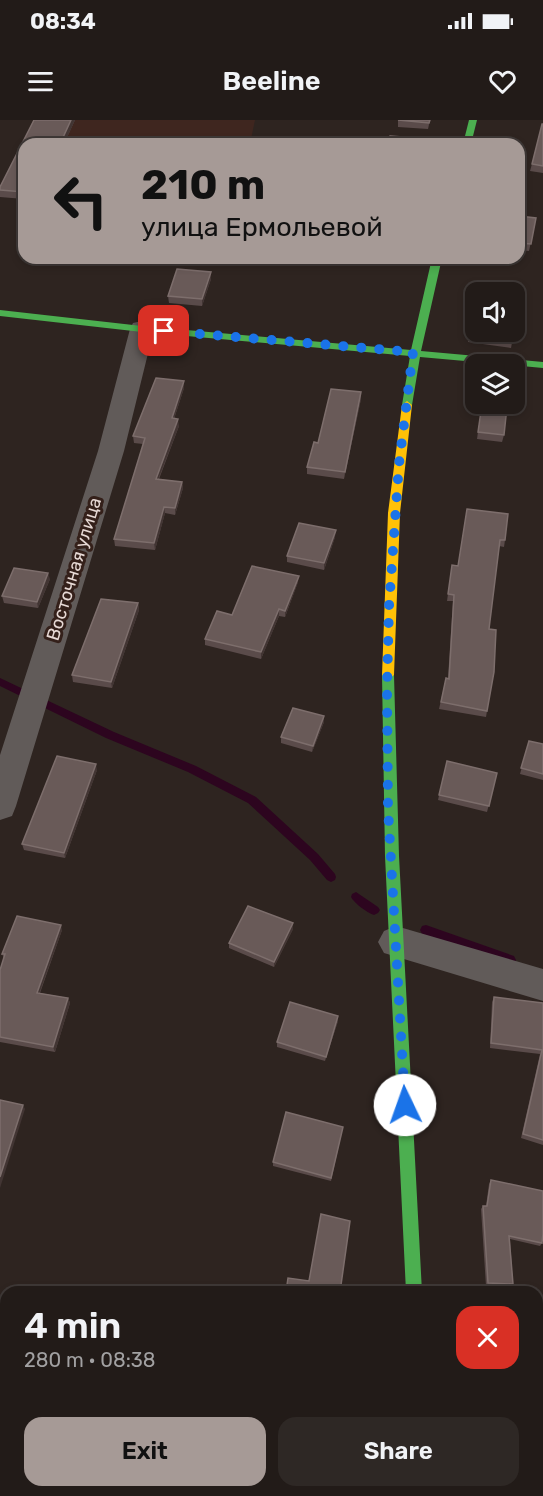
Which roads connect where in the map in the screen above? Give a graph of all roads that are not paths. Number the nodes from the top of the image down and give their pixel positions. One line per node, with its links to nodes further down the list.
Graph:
1 (473, 120): 2 (street)
2 (468, 138)
3 (435, 264): 6 (street)
4 (0, 313): 5 (street)
5 (142, 329): 6 (street); 8 (street, Восточная улица)
6 (413, 352): 7 (street); 9 (street)
7 (543, 365)
8 (0, 807)
9 (396, 942): 10 (street); 11 (street)
10 (543, 985)
11 (414, 1286)

